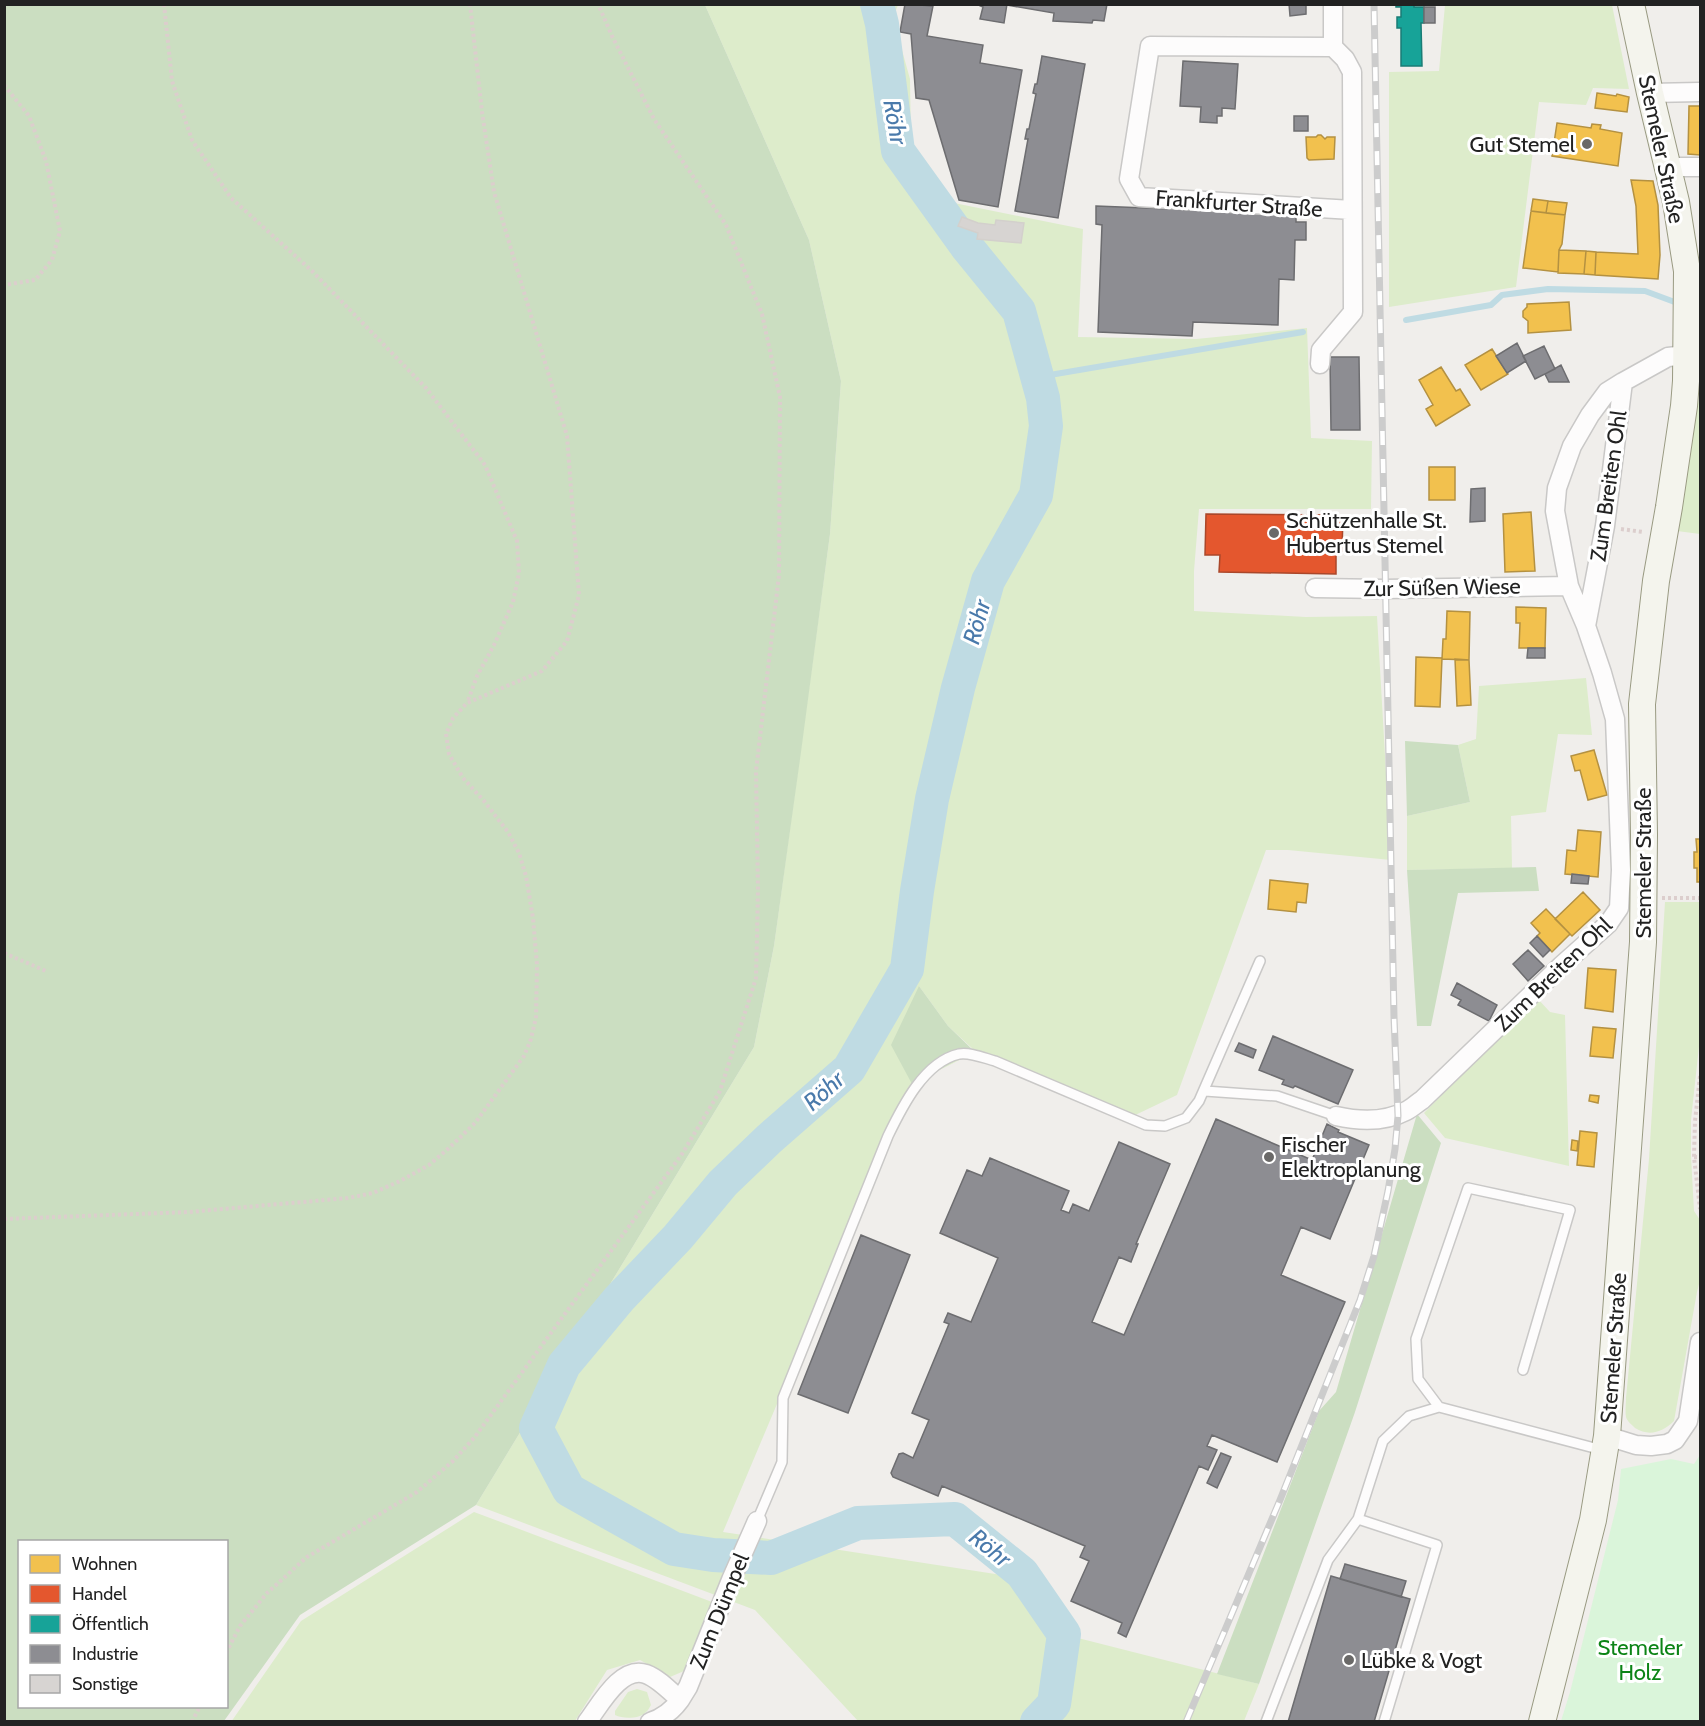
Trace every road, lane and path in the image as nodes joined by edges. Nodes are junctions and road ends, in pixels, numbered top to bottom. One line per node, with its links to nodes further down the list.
1 (164, 4): 22 (path)
2 (470, 4): 22 (path)
3 (598, 4): 41 (path)
4 (1333, 4): 6 (street)
5 (1631, 4): 9 (main road, Stemeler Straße)
6 (1333, 47): 12 (street, Frankfurter Straße); 12 (street, Frankfurter Straße)
7 (4, 85): 13 (path)
8 (1701, 92): 9 (street)
9 (1650, 93): 10 (main road, Stemeler Straße)
10 (1669, 167): 11 (street); 14 (main road, Stemeler Straße)
11 (1701, 167)
12 (1352, 210): 15 (street, Frankfurter Straße)
13 (4, 285)
14 (1686, 355): 16 (street, Zum Breiten Ohl); 18 (main road, Stemeler Straße)
15 (1320, 364)
16 (1623, 382): 17 (street, Zum Breiten Ohl); 19 (street, Zum Breiten Ohl)
17 (1605, 526): 18 (path); 21 (street, Zum Breiten Ohl)
18 (1663, 535): 23 (main road, Stemeler Straße)
19 (1569, 586): 20 (street, Zur Süßen Wiese); 21 (street, Zum Breiten Ohl)
20 (1315, 588)
21 (1586, 626): 30 (street, Zum Breiten Ohl)
22 (467, 703): 34 (path)
23 (1644, 898): 24 (path); 38 (main road, Stemeler Straße)
24 (1701, 898)
25 (4, 953): 27 (path)
26 (1260, 961): 29 (lane)
27 (46, 971)
28 (1701, 1076): 31 (path)
29 (1205, 1091): 30 (lane); 40 (lane)
30 (1336, 1116)
31 (1694, 1157): 32 (path); 33 (path)
32 (1701, 1157)
33 (1701, 1209)
34 (4, 1219)
35 (1701, 1342): 38 (street)
36 (1523, 1370): 37 (lane)
37 (1439, 1407): 38 (lane); 39 (lane)
38 (1605, 1443): 49 (main road, Stemeler Straße)
39 (1358, 1520): 47 (lane); 48 (lane)
40 (757, 1521): 42 (street, Zum Dümpel)
41 (228, 1649)
42 (680, 1700): 45 (street, Zum Dümpel); 46 (street, Zum Dümpel)
43 (199, 1708): 44 (path)
44 (192, 1722)
45 (587, 1722)
46 (650, 1722)
47 (1266, 1722)
48 (1384, 1722)
49 (1542, 1722)

